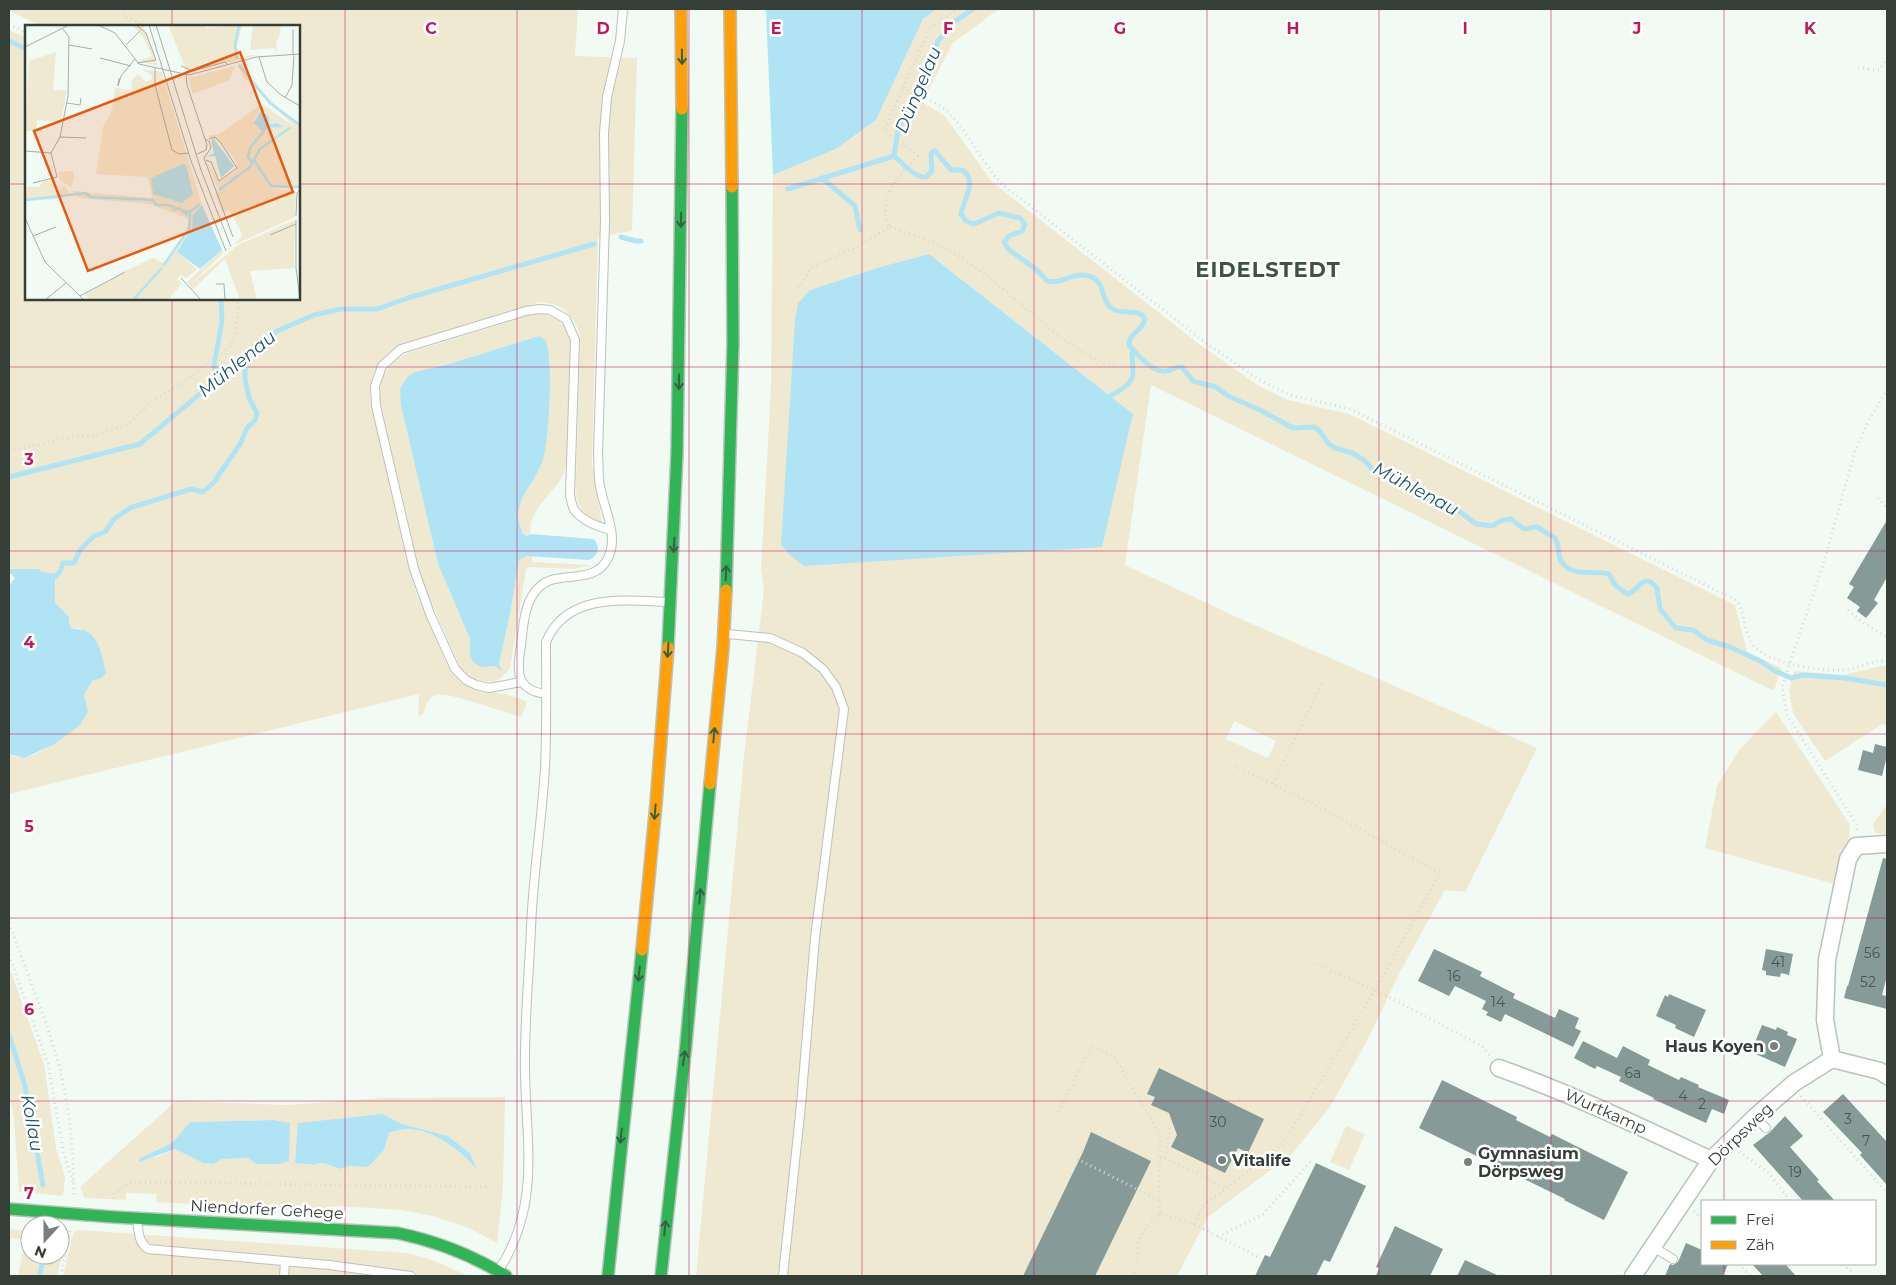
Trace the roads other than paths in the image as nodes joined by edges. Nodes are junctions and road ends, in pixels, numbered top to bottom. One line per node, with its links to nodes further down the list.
1 (623, 9): 4 (lane)
2 (681, 9): 5 (main road, one-way to 5)
3 (730, 9): 6 (main road, one-way to 3)
4 (611, 530): 7 (lane); 7 (lane)
5 (671, 602): 8 (lane); 23 (main road, one-way to 23)
6 (723, 633): 24 (main road, one-way to 6); 25 (lane)
7 (521, 682): 8 (lane)
8 (546, 694): 20 (lane)
9 (1887, 844): 10 (street)
10 (1832, 1059): 12 (street); 13 (street, Dörpsweg)
11 (1499, 1068): 13 (street, Wurtkamp)
12 (1887, 1076)
13 (1711, 1160): 16 (street, Dörpsweg)
14 (12, 1208): 15 (main road, Niendorfer Gehege)
15 (137, 1218): 18 (lane); 20 (main road, Niendorfer Gehege)
16 (1653, 1247): 17 (lane); 26 (street, Dörpsweg)
17 (1673, 1260)
18 (285, 1262): 19 (lane); 21 (lane)
19 (380, 1274): 22 (lane)
20 (502, 1274)
21 (284, 1276)
22 (411, 1276)
23 (608, 1276)
24 (660, 1276)
25 (783, 1276)
26 (1633, 1276)

